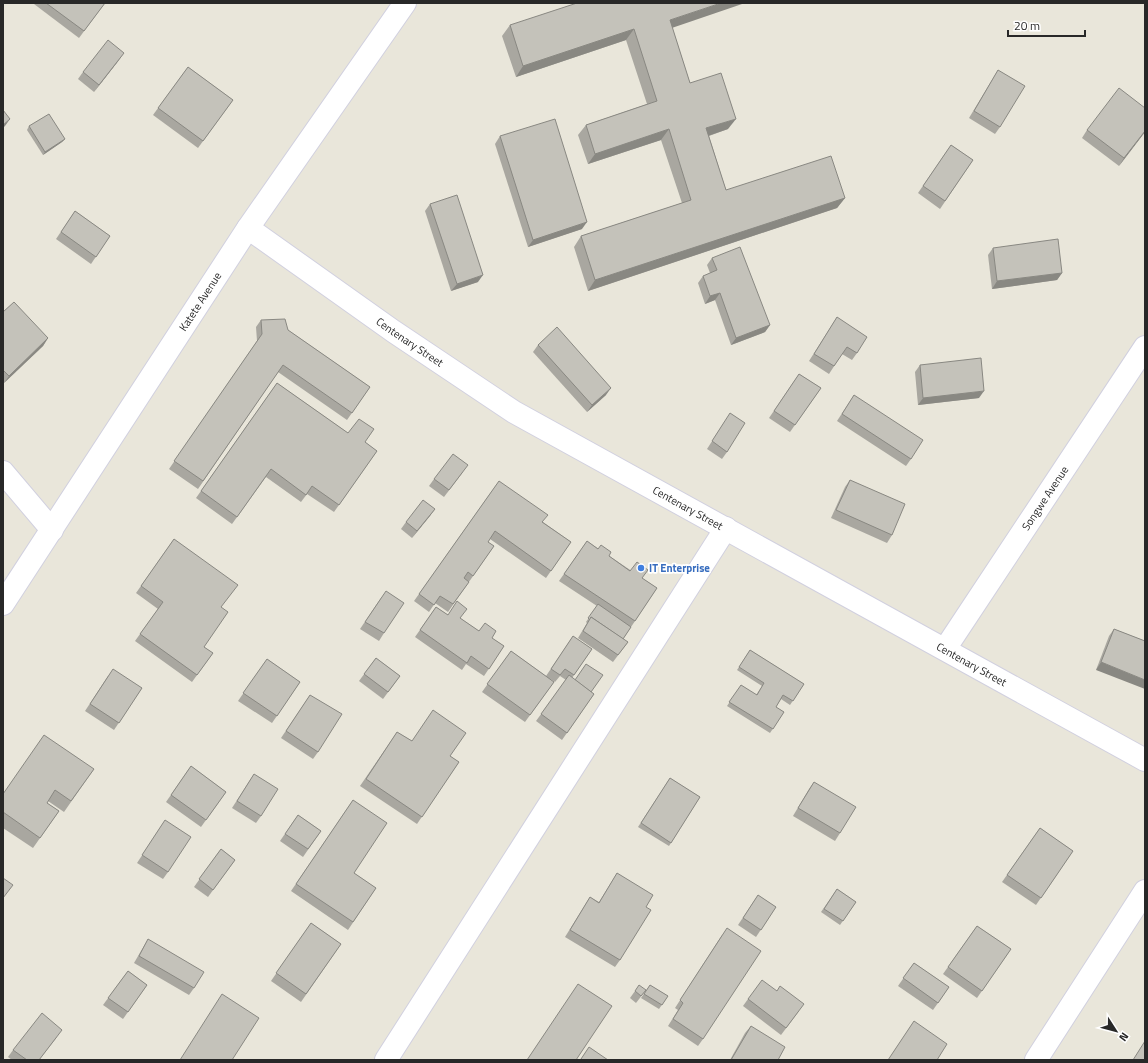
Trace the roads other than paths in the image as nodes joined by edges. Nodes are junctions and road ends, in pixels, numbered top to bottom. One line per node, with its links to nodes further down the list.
1 (405, 3): 2 (street, Katete Avenue)
2 (248, 228): 5 (street, Centenary Street); 6 (street, Katete Avenue)
3 (1145, 347): 8 (street, Songwe Avenue)
4 (3, 472): 6 (street)
5 (726, 528): 8 (street, Centenary Street); 11 (street)
6 (52, 530): 7 (street, Katete Avenue)
7 (3, 604)
8 (945, 649): 9 (street, Centenary Street)
9 (1145, 760)
10 (1145, 891): 12 (street)
11 (386, 1060)
12 (1036, 1060)

